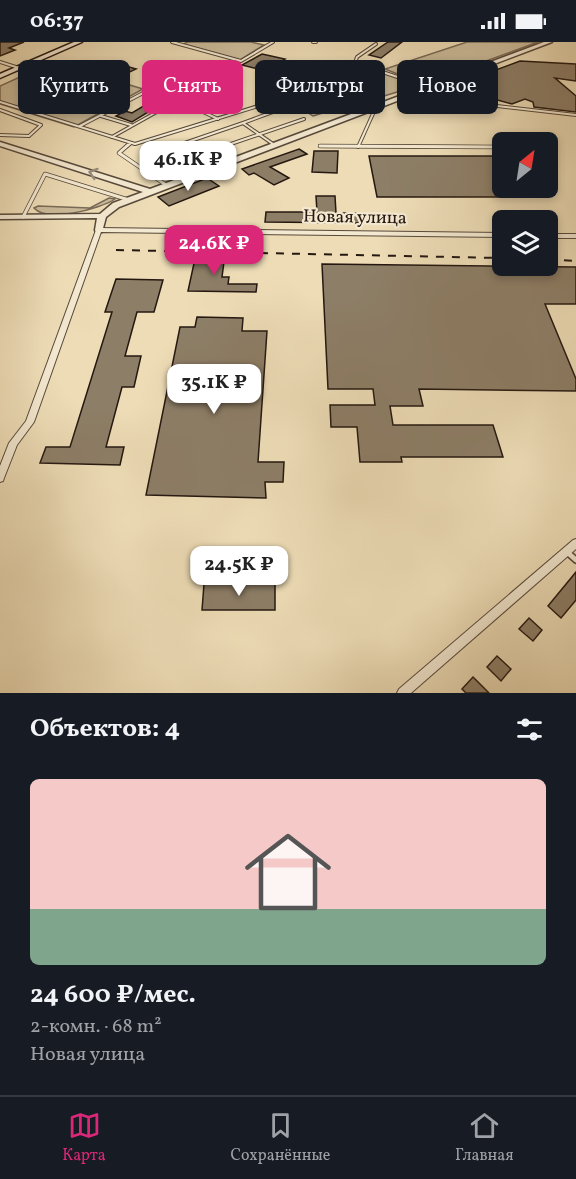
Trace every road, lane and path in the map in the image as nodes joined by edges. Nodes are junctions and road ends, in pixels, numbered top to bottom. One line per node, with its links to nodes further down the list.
1 (79, 42): 6 (street)
2 (172, 42): 3 (lane)
3 (273, 42)
4 (549, 42): 7 (street)
5 (376, 44): 12 (lane)
6 (37, 60)
7 (498, 61)
8 (0, 62): 9 (lane)
9 (18, 68)
10 (18, 68): 11 (street)
11 (0, 76)
12 (397, 78)
13 (142, 94): 24 (lane)
14 (0, 102): 29 (lane)
15 (498, 106): 23 (lane)
16 (255, 107): 26 (lane)
17 (0, 110): 32 (lane)
18 (152, 114): 28 (lane)
19 (208, 114): 26 (lane)
20 (267, 114): 27 (lane)
21 (357, 114): 37 (street)
22 (373, 114): 39 (lane)
23 (576, 115)
24 (100, 116): 28 (lane); 29 (lane)
25 (304, 118): 31 (lane)
26 (218, 119): 30 (lane)
27 (243, 123): 31 (lane); 34 (lane)
28 (132, 125): 33 (lane)
29 (79, 126): 33 (lane)
30 (176, 133): 34 (lane); 36 (lane)
31 (258, 134): 34 (lane); 37 (lane)
32 (0, 135)
33 (111, 137): 36 (lane)
34 (187, 142)
35 (0, 144): 42 (street, one-way to 35)
36 (130, 144): 41 (lane)
37 (273, 144): 41 (street)
38 (320, 146): 39 (lane)
39 (358, 147): 40 (lane)
40 (492, 147)
41 (166, 184): 42 (street)
42 (149, 191): 43 (street)
43 (129, 200): 44 (street); 46 (lane)
44 (102, 216): 46 (street); 47 (street)
45 (0, 217): 46 (street)
46 (23, 217)
47 (99, 230): 48 (street, Новая улица); 51 (street)
48 (492, 235)
49 (558, 236): 50 (street)
50 (576, 236)
51 (0, 478)
52 (576, 543): 53 (street)
53 (566, 552): 54 (lane); 55 (street)
54 (576, 560)
55 (403, 693)

